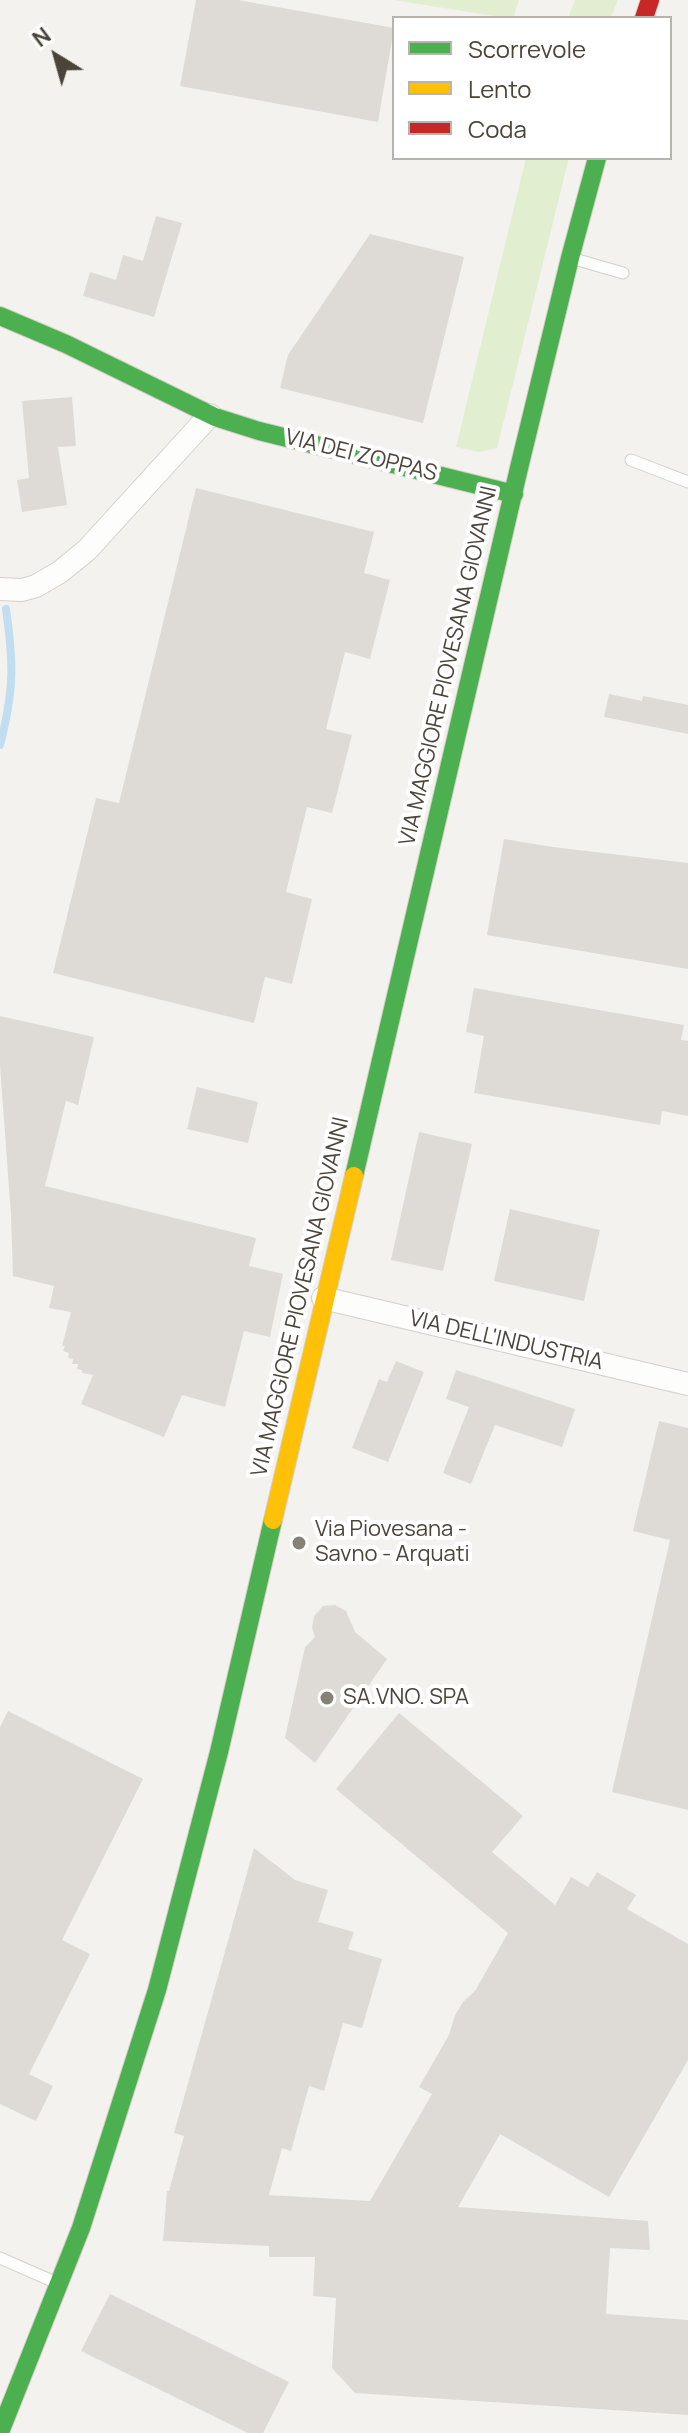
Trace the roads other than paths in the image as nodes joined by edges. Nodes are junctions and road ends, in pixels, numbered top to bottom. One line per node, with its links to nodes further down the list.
1 (596, 160): 2 (street, VIA MAGGIORE PIOVESANA GIOVANNI)
2 (570, 258): 3 (lane); 8 (street, VIA MAGGIORE PIOVESANA GIOVANNI)
3 (623, 273)
4 (0, 316): 5 (street, VIA DEI ZOPPAS)
5 (210, 415): 8 (street, VIA DEI ZOPPAS); 9 (street)
6 (631, 460): 7 (lane)
7 (688, 482)
8 (514, 494): 10 (street, VIA MAGGIORE PIOVESANA GIOVANNI)
9 (0, 589)
10 (323, 1298): 11 (street, VIA DELL'INDUSTRIA); 13 (street, VIA MAGGIORE PIOVESANA GIOVANNI)
11 (688, 1384)
12 (0, 2258): 13 (lane)
13 (58, 2283): 14 (street, VIA MAGGIORE PIOVESANA GIOVANNI)
14 (0, 2432)

